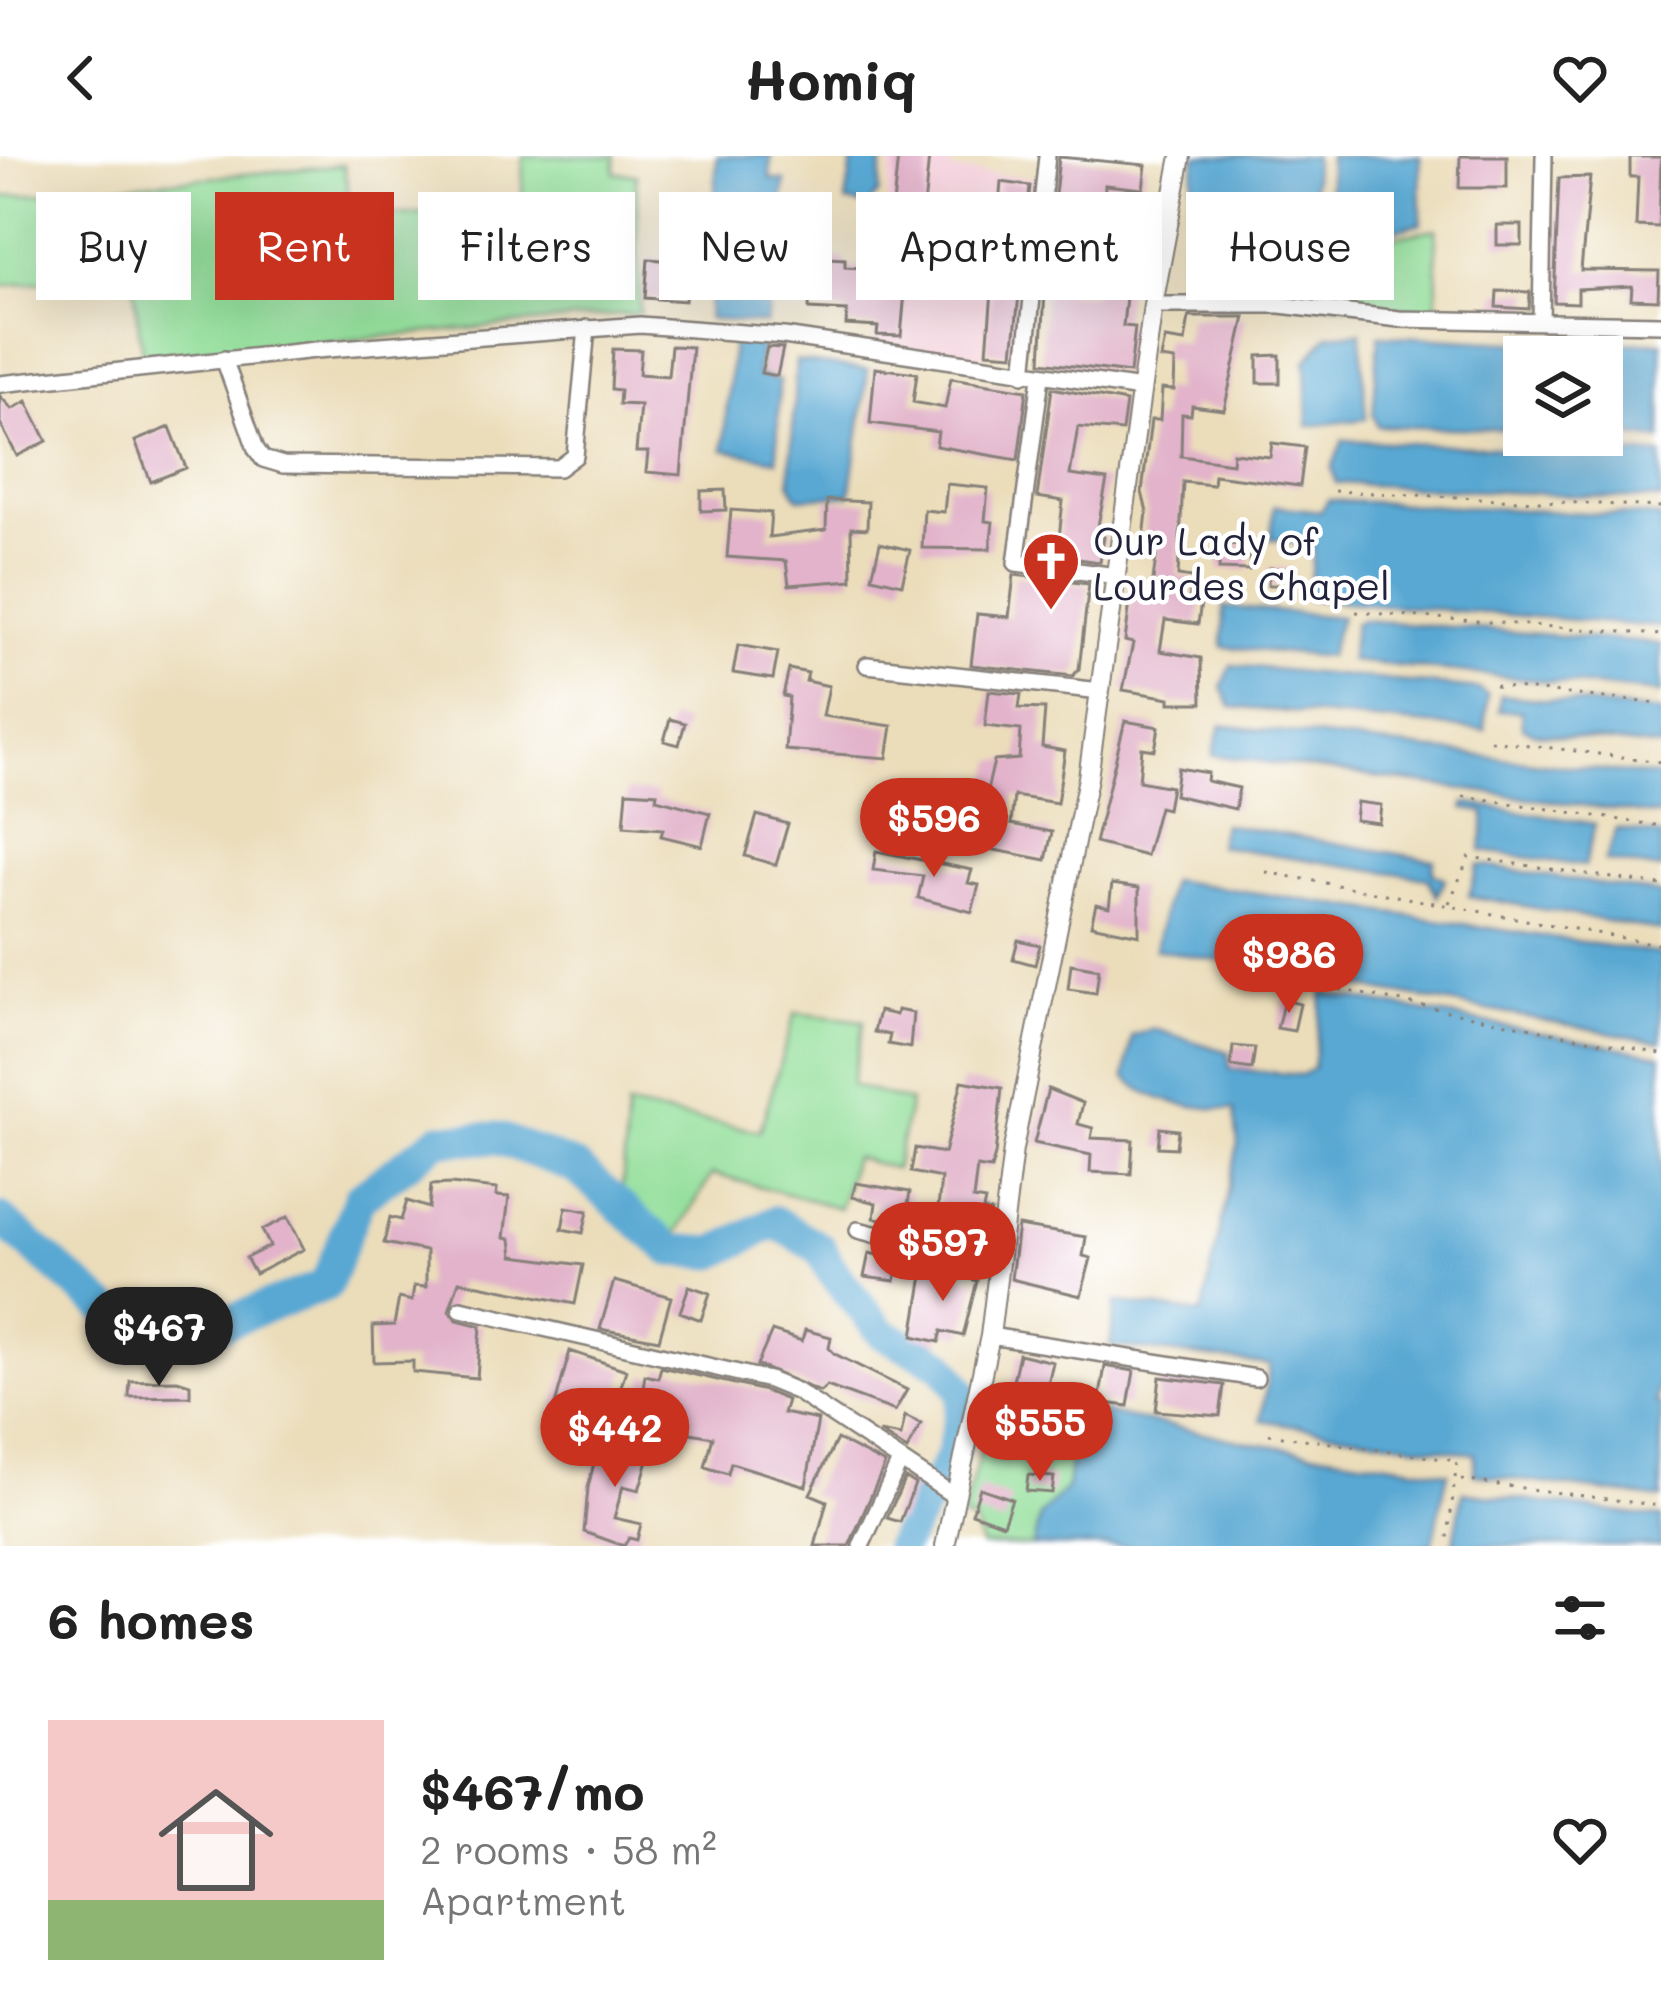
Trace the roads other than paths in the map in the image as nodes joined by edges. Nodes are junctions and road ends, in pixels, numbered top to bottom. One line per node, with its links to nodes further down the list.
1 (1047, 156): 9 (street)
2 (1180, 156): 4 (street)
3 (1544, 156): 5 (street)
4 (1153, 305): 5 (street); 11 (street)
5 (1541, 322): 6 (street)
6 (1661, 324)
7 (587, 328): 8 (street); 8 (street); 9 (street)
8 (224, 359): 10 (street)
9 (1033, 376): 11 (street); 12 (street)
10 (0, 384)
11 (1141, 389): 12 (street)
12 (1117, 576): 14 (street)
13 (867, 664): 14 (street)
14 (1101, 691): 16 (street)
15 (858, 1231): 16 (street)
16 (997, 1265): 18 (street)
17 (460, 1310): 20 (street)
18 (990, 1336): 19 (street); 21 (street)
19 (1256, 1378)
20 (900, 1461): 21 (street); 22 (street)
21 (951, 1493): 23 (street)
22 (861, 1546)
23 (945, 1546)

